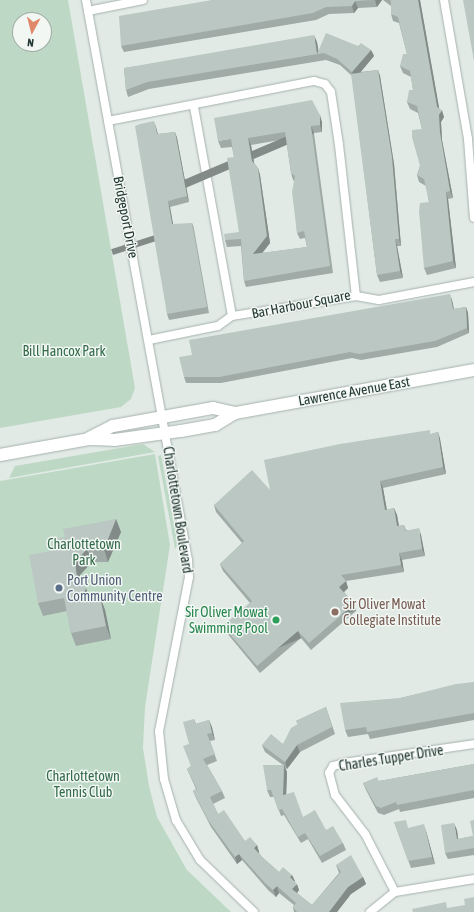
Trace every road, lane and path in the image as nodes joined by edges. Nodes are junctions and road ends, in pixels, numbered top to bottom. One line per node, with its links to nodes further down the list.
1 (86, 0): 4 (street, Bridgeport Drive)
2 (143, 0): 4 (street)
3 (444, 0): 7 (street)
4 (88, 11): 6 (street, Bridgeport Drive)
5 (194, 106): 6 (street, Bar Harbour Square); 9 (street, Bar Harbour Square); 10 (street, Bar Harbour Square)
6 (108, 121): 11 (street, Bridgeport Drive)
7 (474, 218)
8 (474, 282): 9 (street)
9 (356, 296): 10 (street, Bar Harbour Square)
10 (232, 316): 11 (street)
11 (149, 340): 14 (street, Bridgeport Drive)
12 (474, 370): 13 (main road, Lawrence Avenue East)
13 (235, 413): 14 (main road, Lawrence Avenue East); 15 (main road, Lawrence Avenue East)
14 (162, 418): 15 (street, Bridgeport Drive); 16 (main road, Lawrence Avenue East)
15 (166, 433): 16 (main road, Lawrence Avenue East); 21 (street, Charlottetown Boulevard)
16 (89, 439): 17 (main road, Lawrence Avenue East)
17 (0, 455)
18 (474, 744): 20 (street, Charles Tupper Drive)
19 (474, 878): 20 (street)
20 (395, 892): 22 (street)
21 (254, 912)
22 (370, 912)

